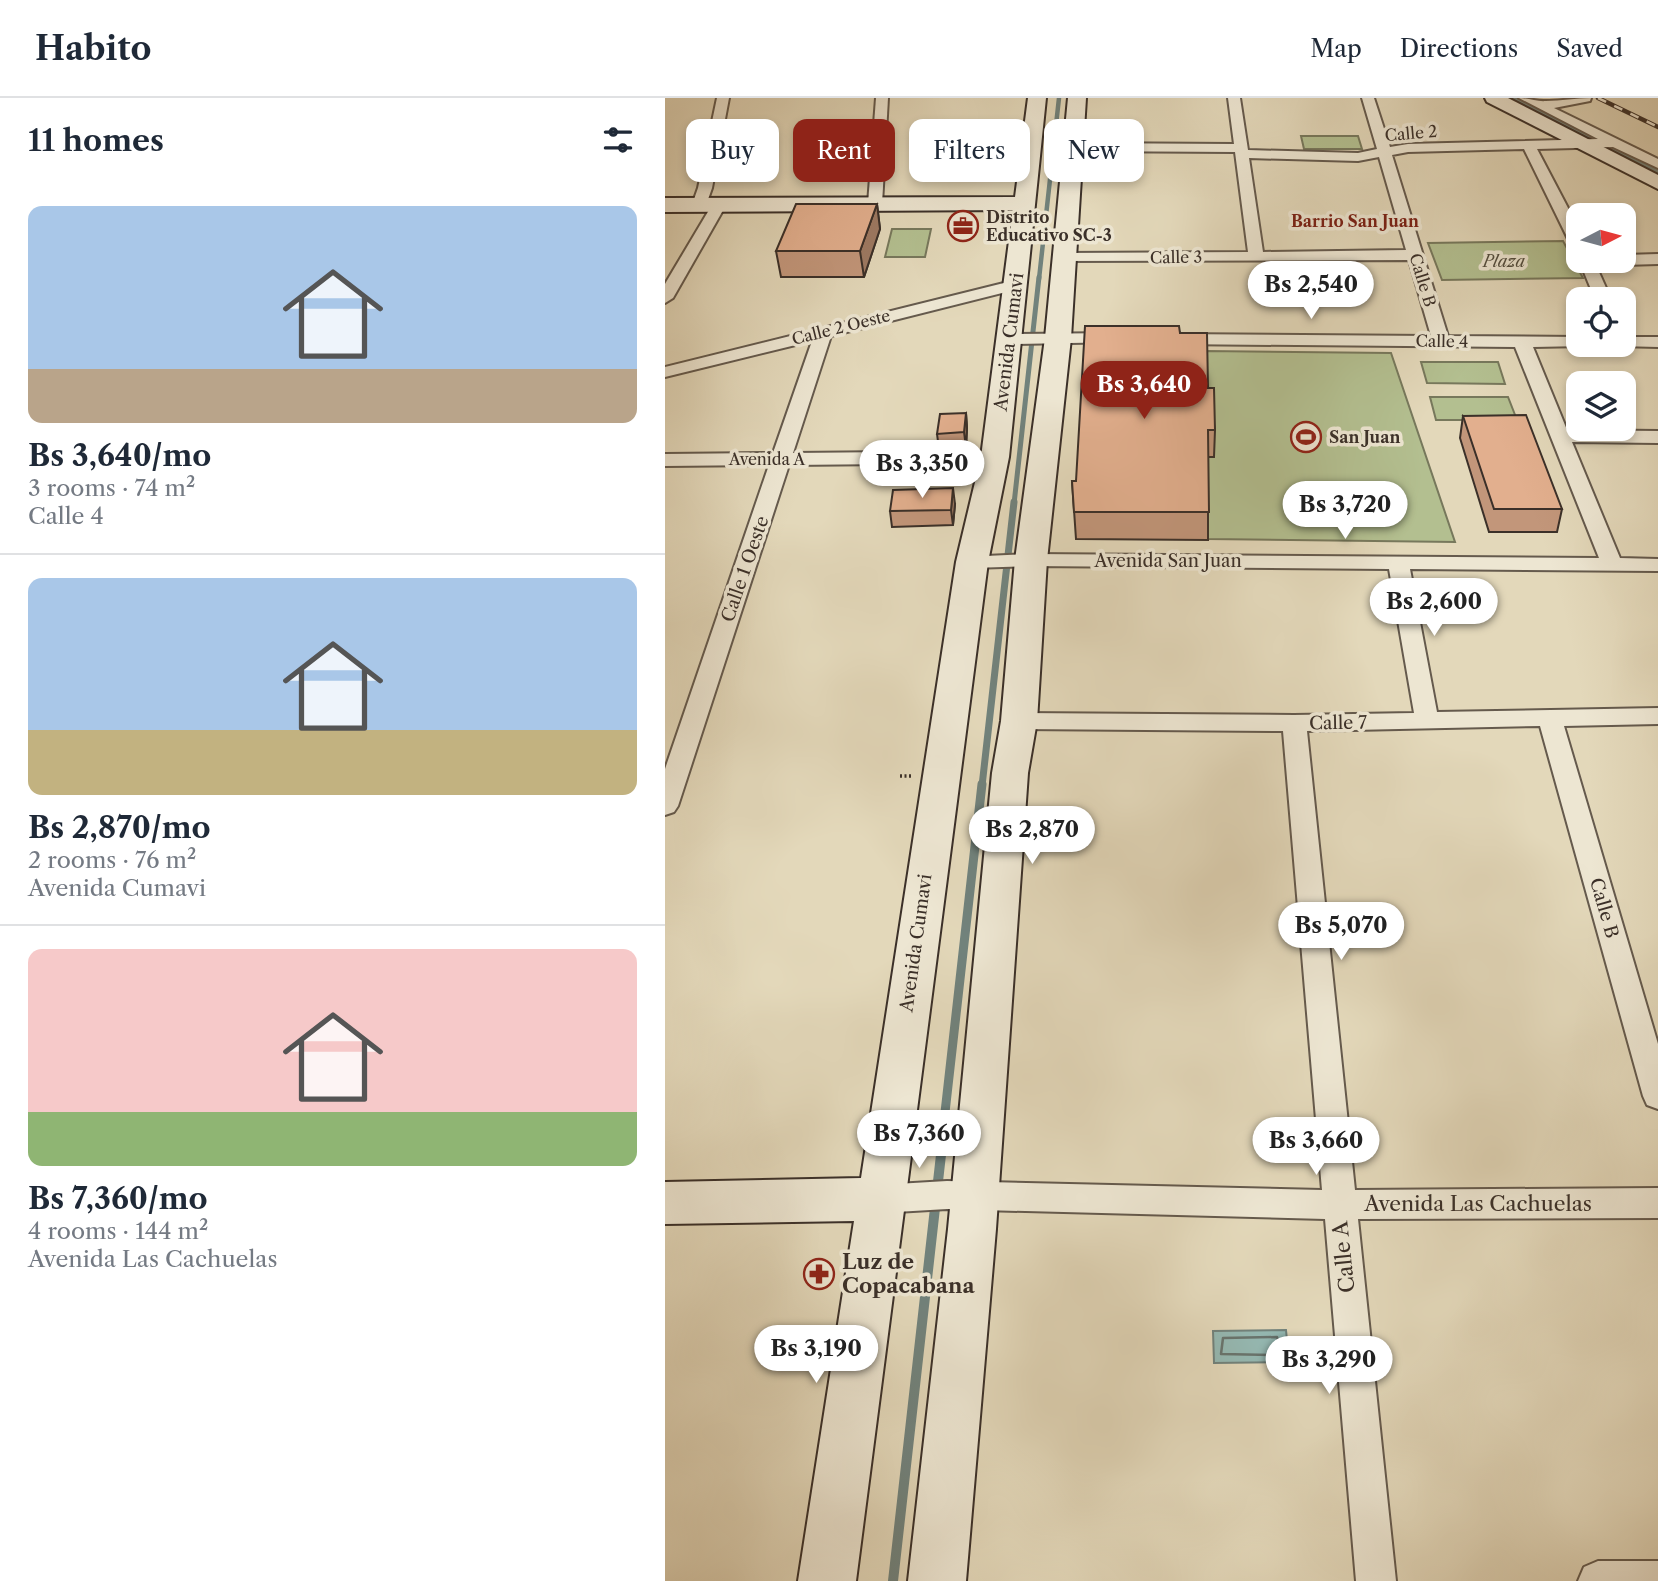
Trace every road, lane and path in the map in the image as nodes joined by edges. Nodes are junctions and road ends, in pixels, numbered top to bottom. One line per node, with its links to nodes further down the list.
1 (723, 98): 26 (street)
2 (882, 98): 24 (street)
3 (1037, 98): 11 (main road, Avenida Cumavi)
4 (1077, 98): 12 (main road, Avenida Cumavi)
5 (1234, 98): 17 (street)
6 (1369, 98): 18 (street, Calle B)
7 (1494, 98): 15 (main road)
8 (1525, 98): 10 (street)
9 (1585, 98): 10 (street)
10 (1542, 106): 14 (street)
11 (1054, 119)
12 (1064, 119)
13 (1144, 138): 17 (street, Calle 2)
14 (1613, 143): 15 (street, Calle 2); 20 (street)
15 (1587, 145): 16 (street, Calle 2); 22 (main road)
16 (1529, 146): 18 (street, Calle 2); 27 (street)
17 (1240, 151): 18 (street, Calle 2); 29 (street)
18 (1384, 153): 28 (street, Calle B)
19 (1044, 159): 23 (main road, Avenida Cumavi)
20 (1658, 164)
21 (1061, 182): 30 (main road, Avenida Cumavi)
22 (1658, 183)
23 (1024, 203): 24 (main road); 33 (main road, Avenida Cumavi)
24 (875, 204): 26 (main road)
25 (665, 205): 26 (main road)
26 (709, 205): 34 (street)
27 (1566, 219)
28 (1416, 255): 29 (street, Calle 3); 37 (street, Calle B)
29 (1256, 256): 30 (street, Calle 3)
30 (1063, 258): 36 (main road, Avenida Cumavi)
31 (1658, 259): 32 (street)
32 (1636, 260)
33 (1016, 285): 35 (street, Calle 2 Oeste); 36 (main road, Avenida Cumavi)
34 (665, 298)
35 (824, 331): 42 (street, Calle 2 Oeste); 46 (street, Calle 1 Oeste)
36 (1034, 338): 37 (street, Calle 4); 45 (main road, Avenida Cumavi); 48 (main road, Avenida Cumavi)
37 (1441, 340): 38 (street, Calle 4)
38 (1522, 342): 39 (street, Calle 4); 43 (street)
39 (1566, 342)
40 (1636, 342): 41 (street)
41 (1658, 342)
42 (665, 372)
43 (1559, 436): 44 (street); 51 (street)
44 (1658, 437)
45 (995, 457): 46 (street, Avenida A); 49 (main road, Avenida Cumavi)
46 (781, 459): 47 (street, Avenida A); 58 (street, Calle 1 Oeste)
47 (665, 460)
48 (1024, 560): 49 (street, Avenida San Juan); 50 (street, Avenida San Juan); 55 (main road, Avenida Cumavi)
49 (978, 561): 61 (main road, Avenida Cumavi)
50 (1398, 562): 51 (street, Avenida San Juan); 56 (street)
51 (1612, 565): 52 (street, Avenida San Juan)
52 (1658, 565)
53 (1658, 716): 54 (street, Calle 7)
54 (1550, 719): 56 (street, Calle 7); 59 (street, Calle B)
55 (1019, 721): 57 (street, Calle 7); 60 (main road, Avenida Cumavi)
56 (1427, 721): 57 (street, Calle 7)
57 (1294, 723): 64 (street, Calle A)
58 (665, 806)
59 (1658, 1096)
60 (960, 1195): 61 (street, Avenida Las Cachuelas); 64 (street, Avenida Las Cachuelas); 66 (main road, Avenida Cumavi)
61 (886, 1198): 62 (main road); 65 (main road, Avenida Cumavi)
62 (665, 1203)
63 (1658, 1203): 64 (street, Avenida Las Cachuelas)
64 (1339, 1205): 67 (street, Calle A)
65 (827, 1581)
66 (937, 1581)
67 (1376, 1581)
68 (1598, 1581): 69 (street)
69 (1658, 1581)

